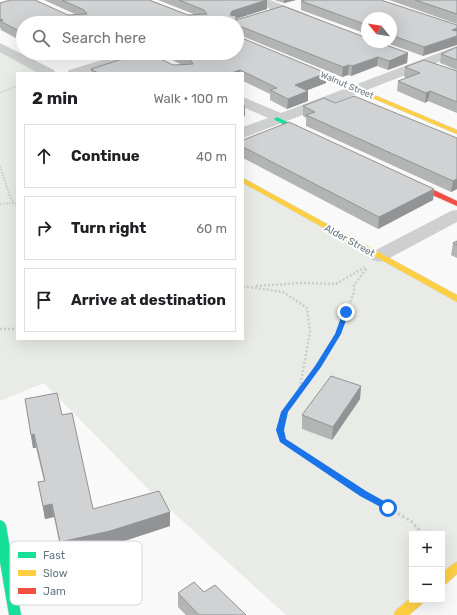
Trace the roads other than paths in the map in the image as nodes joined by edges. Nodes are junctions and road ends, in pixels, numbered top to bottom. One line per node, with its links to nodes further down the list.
1 (259, 0): 3 (street)
2 (299, 5): 3 (street)
3 (284, 9): 4 (street); 5 (street)
4 (264, 15)
5 (318, 23)
6 (0, 46): 8 (street)
7 (457, 50): 13 (street)
8 (16, 55)
9 (403, 55): 13 (street)
10 (25, 60): 15 (street)
11 (122, 60): 16 (street)
12 (293, 62): 17 (street, Walnut Street)
13 (424, 63): 14 (street); 17 (street)
14 (444, 71)
15 (47, 72)
16 (78, 72)
17 (356, 89): 19 (street); 20 (street, Walnut Street)
18 (244, 102): 19 (street)
19 (278, 119): 21 (street); 22 (street)
20 (457, 132)
21 (244, 133)
22 (320, 140)
23 (399, 177): 25 (street)
24 (244, 181): 27 (street, Alder Street)
25 (457, 204)
26 (457, 215): 27 (street)
27 (379, 256): 28 (street, Alder Street)
28 (457, 299)
29 (0, 525): 32 (street)
30 (457, 567): 31 (street)
31 (445, 577)
32 (10, 585)
33 (414, 603): 36 (street)
34 (13, 605): 35 (street)
35 (15, 615)
36 (400, 615)

